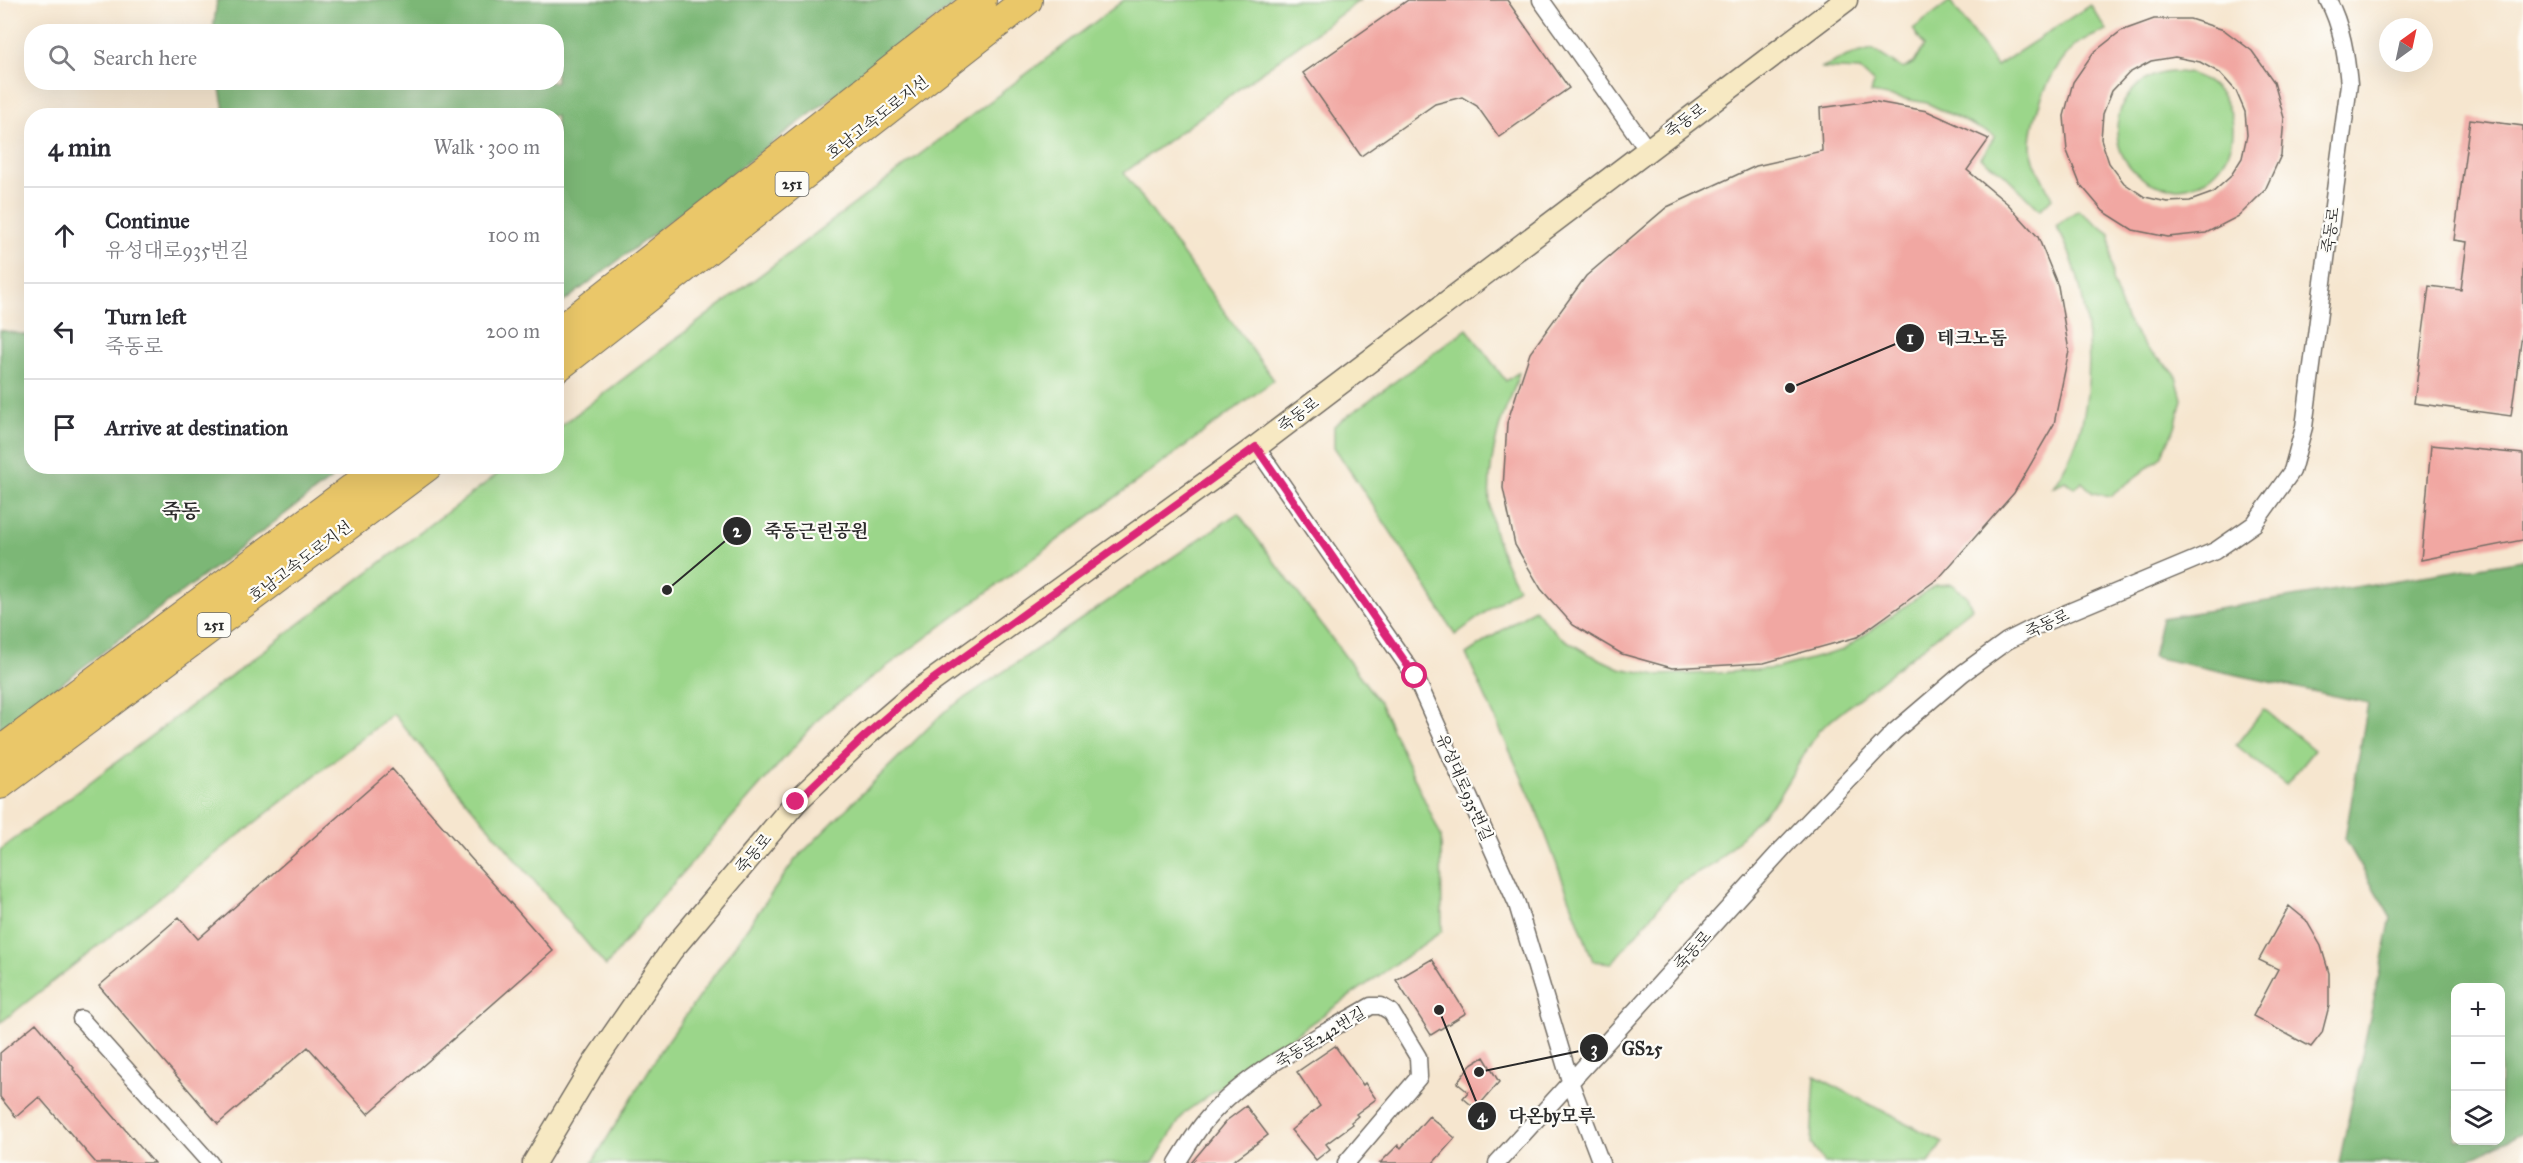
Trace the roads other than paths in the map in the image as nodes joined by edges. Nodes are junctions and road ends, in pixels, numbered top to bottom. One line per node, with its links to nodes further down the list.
1 (981, 0): 7 (highway, 호남고속도로지선 / 251)
2 (1027, 0): 8 (highway, 호남고속도로지선 / 251)
3 (1541, 0): 6 (street)
4 (1846, 0): 6 (street, 죽동로)
5 (2328, 0): 15 (street, 죽동로)
6 (1647, 149): 9 (street, 죽동로)
7 (564, 328)
8 (564, 362)
9 (1256, 447): 15 (street, 유성대로935번길); 17 (street, 죽동로)
10 (372, 474): 12 (highway, 호남고속도로지선 / 251)
11 (416, 474): 13 (highway, 호남고속도로지선 / 251)
12 (0, 752)
13 (0, 784)
14 (81, 1019): 16 (street)
15 (1571, 1084): 20 (street, 죽동로); 21 (street, 유성대로935번길)
16 (210, 1163)
17 (534, 1163)
18 (1177, 1163): 19 (street, 죽동로242번길)
19 (1346, 1163)
20 (1497, 1163)
21 (1601, 1163)

